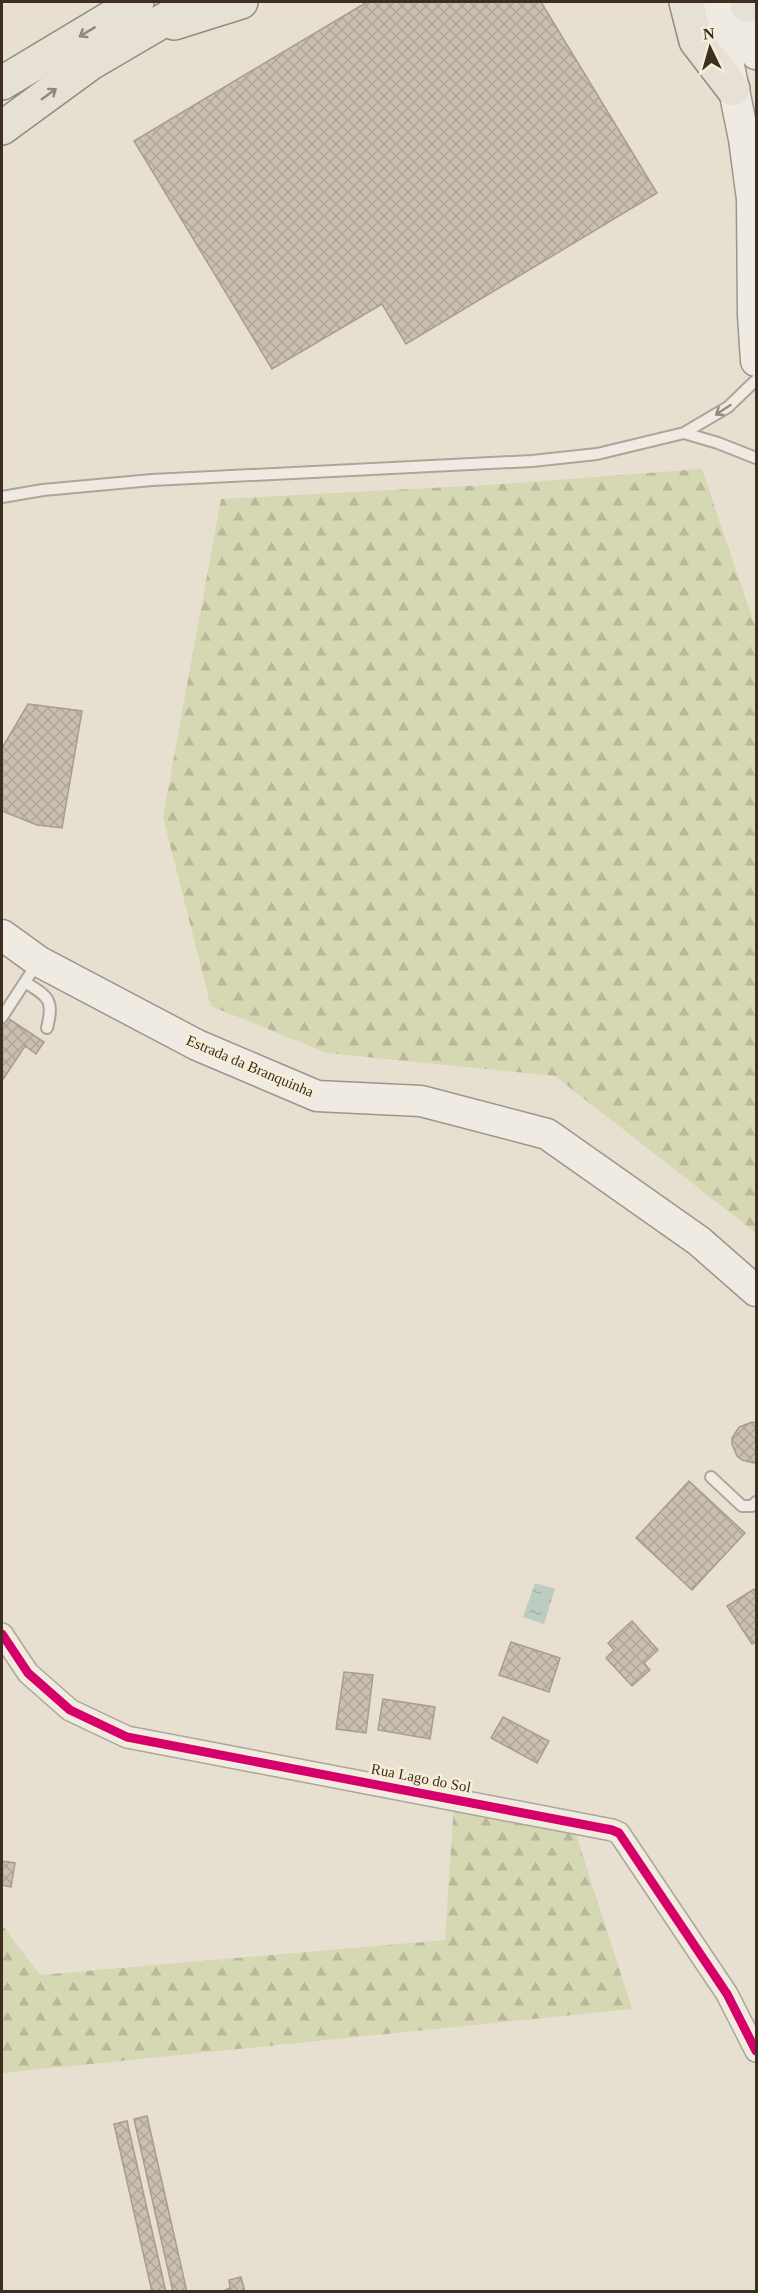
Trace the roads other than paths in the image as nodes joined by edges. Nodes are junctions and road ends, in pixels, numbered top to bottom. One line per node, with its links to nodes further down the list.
1 (195, 2): 5 (main road)
2 (241, 2): 5 (main road)
3 (686, 2): 8 (main road)
4 (739, 2): 6 (main road); 8 (main road)
5 (133, 11): 7 (main road, one-way to 7); 9 (main road, one-way to 5)
6 (756, 54)
7 (2, 83)
8 (733, 89): 10 (main road)
9 (2, 128)
10 (756, 361)
11 (756, 380): 12 (lane, one-way to 12)
12 (684, 433): 13 (lane); 14 (lane)
13 (756, 458)
14 (2, 497)
15 (2, 935): 16 (main road, Estrada da Branquinha)
16 (32, 972): 17 (lane); 18 (lane); 19 (main road, Estrada da Branquinha)
17 (2, 1017)
18 (47, 1028)
19 (756, 1291)
20 (711, 1477): 21 (lane)
21 (756, 1502)
22 (2, 1634): 23 (street, Rua Lago do Sol)
23 (756, 2051)

